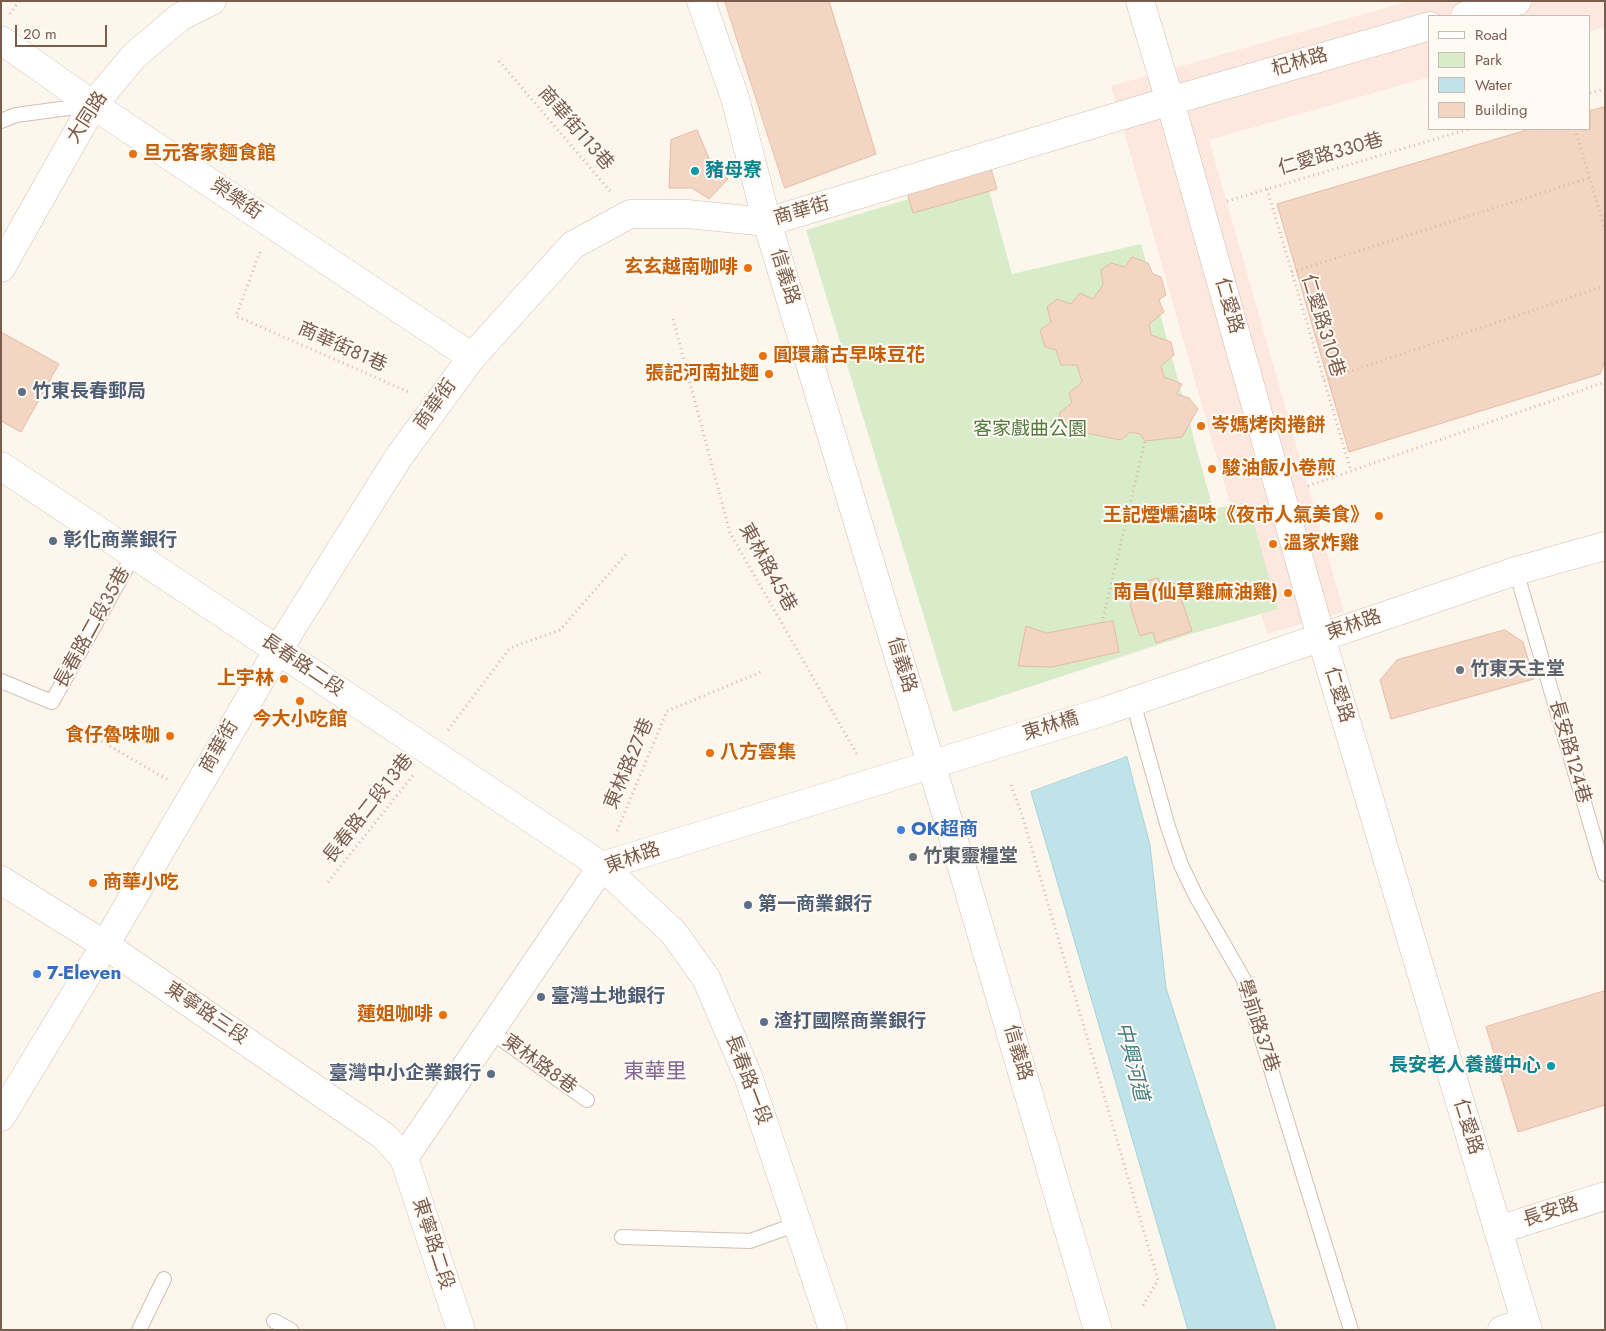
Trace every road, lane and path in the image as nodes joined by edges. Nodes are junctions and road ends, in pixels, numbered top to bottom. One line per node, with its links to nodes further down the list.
1 (212, 1): 12 (street, 大同路)
2 (701, 1): 20 (street, 信義路)
3 (1140, 1): 11 (street, 仁愛路)
4 (1517, 1): 5 (street)
5 (1468, 15)
6 (1428, 27): 11 (street, 杞林路)
7 (1, 40): 12 (street, 榮樂街)
8 (499, 61): 19 (path, 商華街113巷)
9 (1605, 89): 10 (path)
10 (1591, 93)
11 (1170, 101): 18 (street, 仁愛路); 20 (street, 商華街)
12 (93, 105): 13 (lane); 21 (street, 榮樂街); 23 (street, 大同路)
13 (1, 121)
14 (1466, 130): 17 (path, 仁愛路330巷)
15 (1575, 130): 16 (path)
16 (1590, 178): 22 (path); 24 (path)
17 (1267, 189): 18 (path, 仁愛路330巷); 24 (path, 仁愛路310巷)
18 (1201, 209): 34 (street, 仁愛路)
19 (630, 214): 20 (street, 商華街); 27 (street, 商華街)
20 (767, 222): 49 (street, 信義路)
21 (271, 224): 27 (street, 榮樂街); 30 (path, 商華街81巷)
22 (1605, 230)
23 (1, 268)
24 (1292, 272): 28 (path, 仁愛路310巷)
25 (1605, 286): 28 (path)
26 (673, 319): 50 (path, 東林路45巷)
27 (472, 357): 30 (street, 商華街)
28 (1324, 380): 33 (path, 仁愛路310巷)
29 (1605, 382): 33 (path)
30 (436, 404): 41 (street, 商華街)
31 (1145, 441): 39 (path)
32 (1, 466): 37 (street, 長春路二段)
33 (1351, 471): 34 (path)
34 (1281, 496): 40 (street, 仁愛路)
35 (1605, 546): 38 (street, 東林路)
36 (628, 552): 48 (path, 長春路二段13巷)
37 (134, 554): 41 (street, 長春路二段); 43 (lane, 長春路二段35巷)
38 (1516, 571): 40 (street, 東林路); 54 (lane, 長安路124巷)
39 (1102, 623)
40 (1321, 638): 44 (street, 東林路); 64 (street, 仁愛路)
41 (278, 650): 48 (street, 長春路二段); 52 (street, 商華街)
42 (761, 672): 53 (path, 東林路27巷)
43 (1, 681)
44 (1133, 702): 45 (street, 東林路); 75 (lane, 學前路37巷)
45 (1105, 711): 47 (street, 東林橋)
46 (84, 731): 52 (path)
47 (998, 744): 49 (street, 東林路)
48 (431, 752): 53 (street, 長春路二段); 56 (path, 長春路二段13巷)
49 (932, 765): 50 (street, 東林路); 74 (street, 信義路)
50 (874, 783): 53 (street, 東林路)
51 (1011, 785): 67 (path)
52 (192, 794): 57 (street, 商華街)
53 (602, 866): 58 (street, 東林路); 63 (street, 長春路一段)
54 (1605, 874)
55 (1, 880): 57 (street, 東寧路三段)
56 (328, 882)
57 (105, 945): 60 (street, 商華街); 61 (street, 東寧路三段)
58 (490, 1031): 59 (lane, 東林路8巷); 61 (street, 東林路)
59 (587, 1100)
60 (1, 1116)
61 (404, 1158): 72 (street, 東寧路二段)
62 (1605, 1196): 64 (street, 長安路)
63 (798, 1224): 65 (lane); 73 (street, 長春路一段)
64 (1498, 1230): 69 (street, 仁愛路)
65 (622, 1236)
66 (164, 1279): 70 (lane)
67 (1142, 1307)
68 (274, 1321): 71 (lane)
69 (1518, 1327)
70 (139, 1330)
71 (291, 1330)
72 (461, 1330)
73 (833, 1330)
74 (1098, 1330)
75 (1351, 1330)

